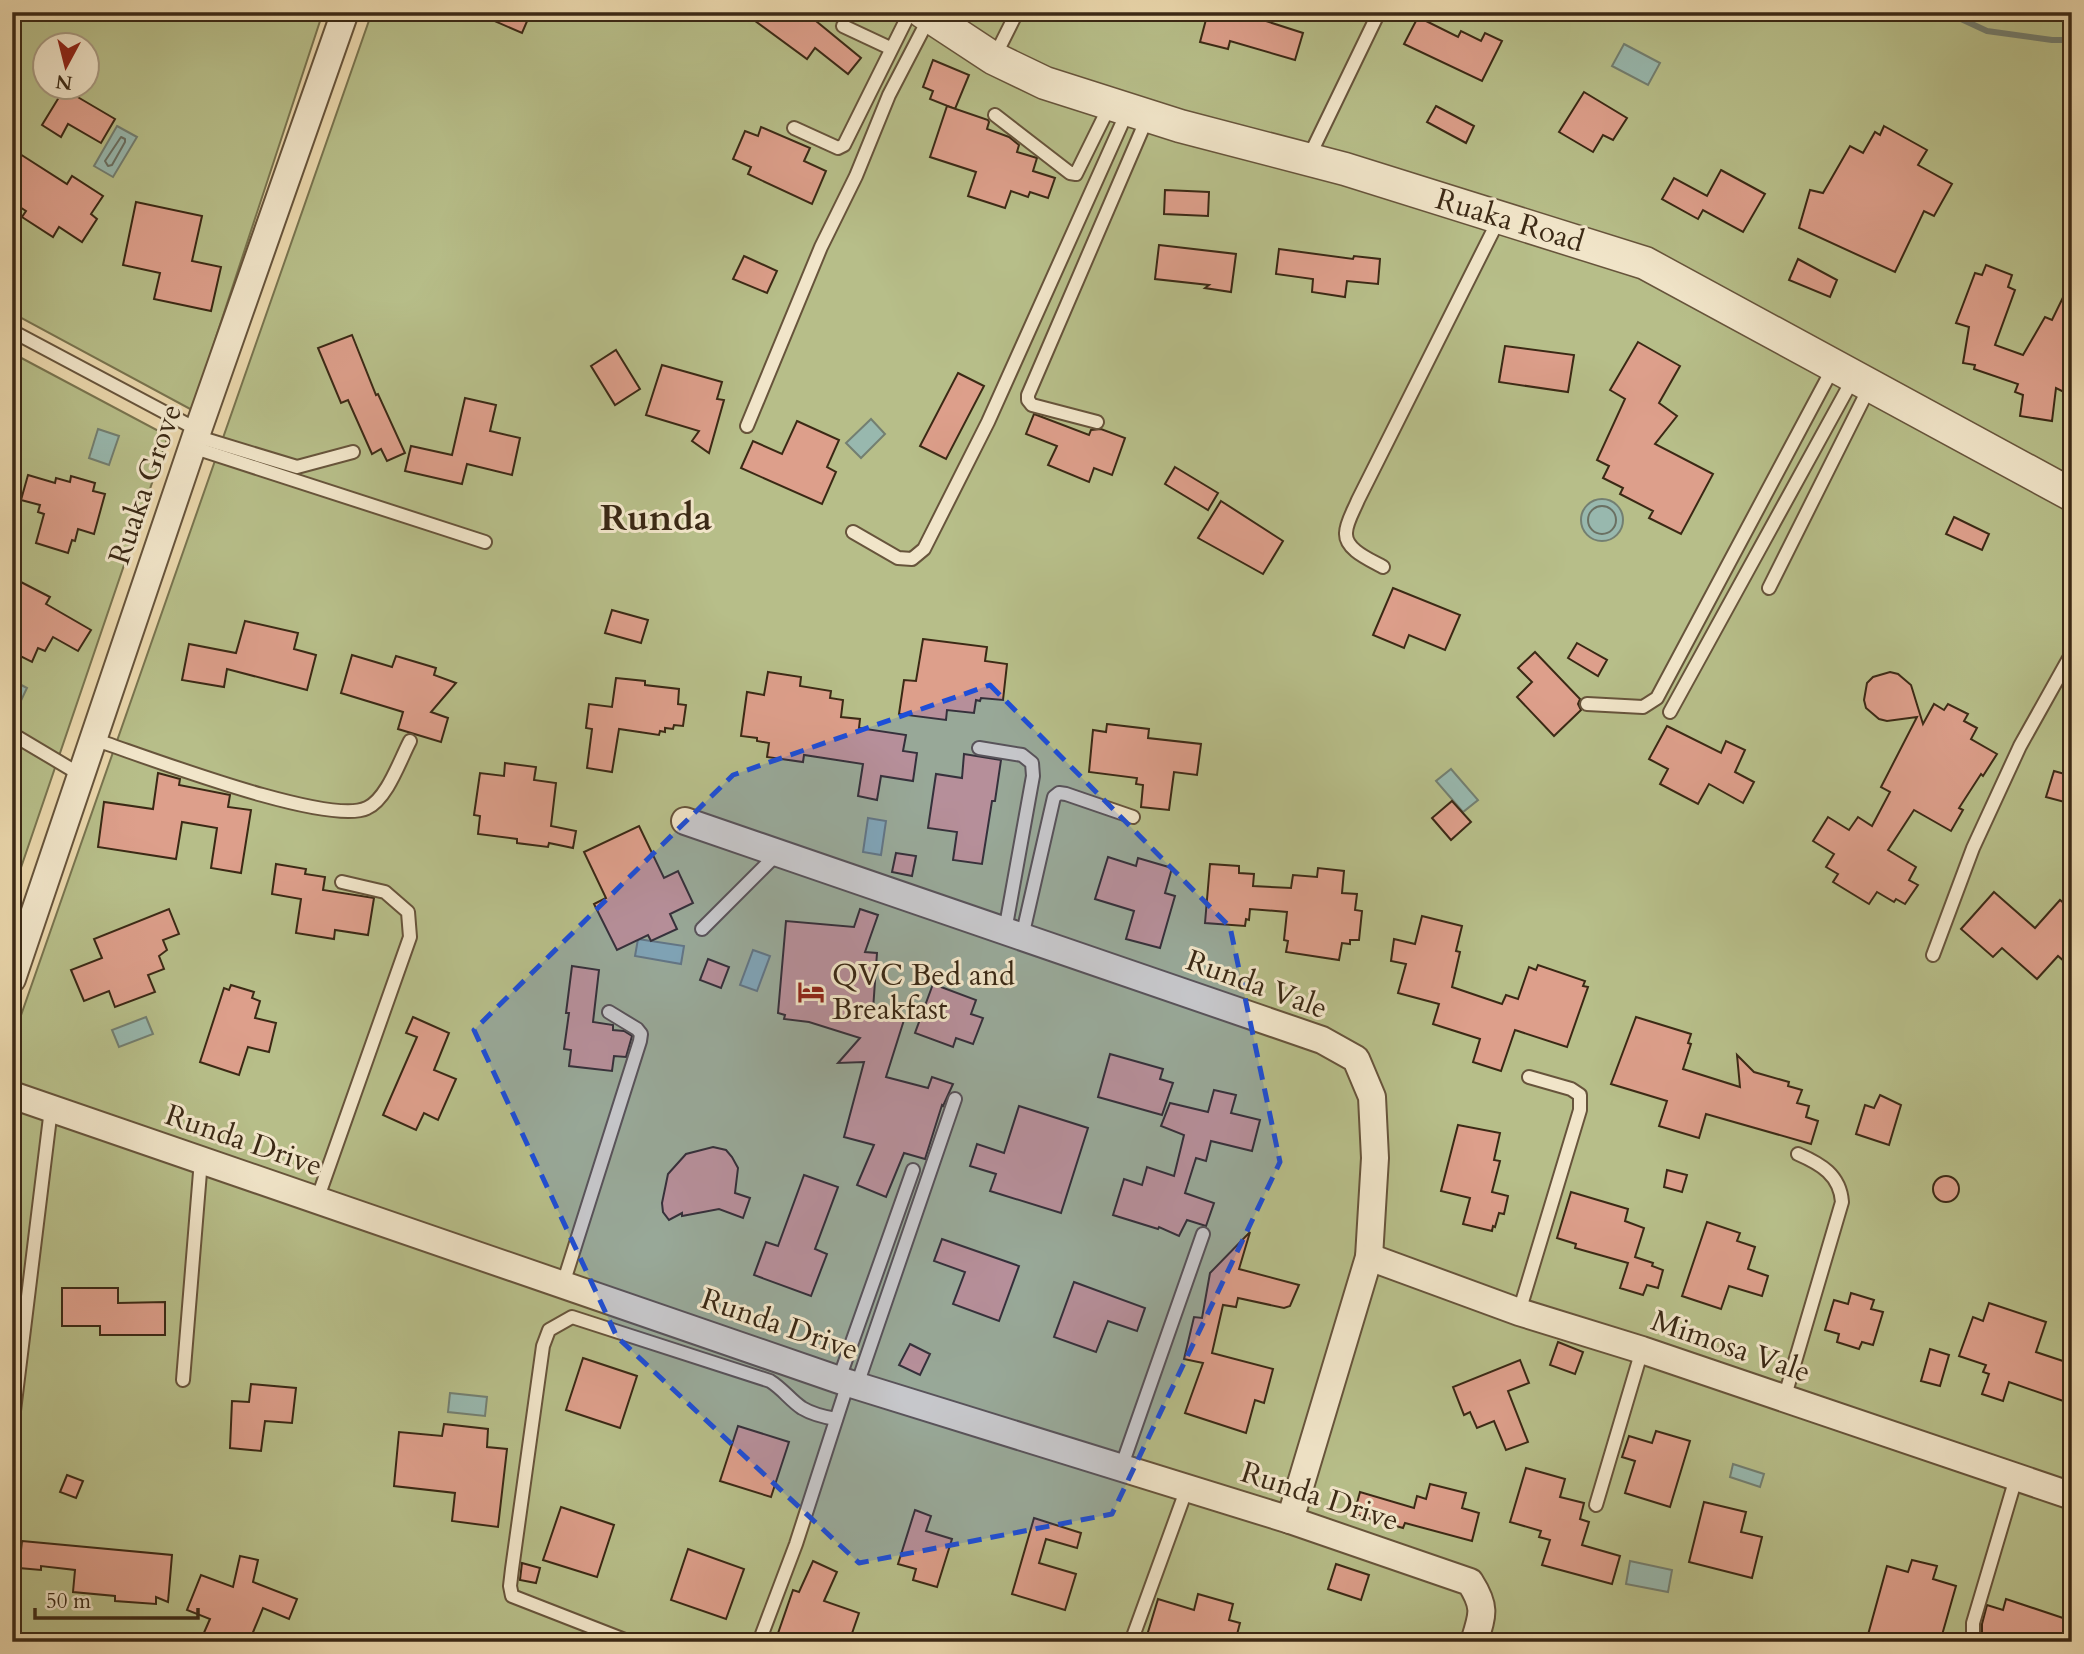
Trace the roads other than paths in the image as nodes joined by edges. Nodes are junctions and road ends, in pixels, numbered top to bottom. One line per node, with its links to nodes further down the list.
1 (345, 12): 17 (street, Ruaka Grove)
2 (1017, 12): 7 (lane)
3 (1379, 12): 11 (lane)
4 (921, 14): 6 (lane); 7 (street, Ruaka Road); 16 (lane)
5 (843, 26): 6 (lane)
6 (890, 48): 10 (lane)
7 (993, 58): 8 (street, Ruaka Road)
8 (1129, 109): 9 (lane); 11 (street, Ruaka Road); 15 (lane); 20 (lane)
9 (995, 115)
10 (794, 128)
11 (1308, 160): 12 (street, Ruaka Road)
12 (1500, 217): 14 (street, Ruaka Road); 22 (lane)
13 (12, 331): 17 (lane)
14 (1853, 376): 19 (street, Ruaka Road); 23 (lane); 25 (lane); 26 (lane)
15 (1097, 422)
16 (747, 426)
17 (195, 438): 18 (lane); 21 (lane); 28 (street, Ruaka Grove)
18 (353, 452)
19 (2072, 495)
20 (853, 532)
21 (485, 542)
22 (1383, 567)
23 (1769, 588)
24 (2072, 653): 38 (lane)
25 (1587, 704)
26 (1670, 712)
27 (12, 734): 31 (lane)
28 (93, 739): 29 (lane); 31 (street, Ruaka Grove)
29 (410, 741)
30 (979, 748): 37 (lane)
31 (81, 775): 39 (street, Ruaka Grove)
32 (1133, 817): 37 (lane)
33 (685, 821): 34 (street, Runda Vale)
34 (778, 853): 36 (lane); 37 (street, Runda Vale)
35 (342, 882): 48 (lane)
36 (702, 929)
37 (1014, 934): 50 (street, Runda Vale)
38 (1933, 955)
39 (12, 979)
40 (609, 1012): 51 (lane)
41 (1529, 1077): 52 (lane)
42 (12, 1095): 44 (street, Runda Drive)
43 (955, 1099): 55 (lane)
44 (51, 1109): 46 (street, Runda Drive); 58 (lane)
45 (1798, 1154): 56 (lane)
46 (201, 1160): 48 (street, Runda Drive); 54 (lane)
47 (913, 1170): 55 (lane)
48 (317, 1200): 51 (street, Runda Drive)
49 (1203, 1234): 59 (lane)
50 (1369, 1257): 52 (street, Mimosa Vale); 64 (street, Runda Vale)
51 (563, 1284): 55 (street, Runda Drive)
52 (1519, 1312): 53 (street, Mimosa Vale)
53 (1642, 1350): 56 (street, Mimosa Vale); 63 (lane)
54 (183, 1380)
55 (848, 1382): 57 (lane); 59 (street, Runda Drive)
56 (1783, 1399): 60 (street, Mimosa Vale)
57 (835, 1419): 65 (lane); 66 (lane)
58 (12, 1427)
59 (1121, 1468): 61 (street, Runda Drive)
60 (2016, 1479): 62 (street, Mimosa Vale); 69 (lane)
61 (1187, 1488): 64 (street, Runda Drive); 67 (lane)
62 (2072, 1496)
63 (1596, 1505)
64 (1290, 1520): 68 (street, Runda Drive)
65 (630, 1642)
66 (759, 1642)
67 (1131, 1642)
68 (1474, 1642)
69 (1973, 1642)

